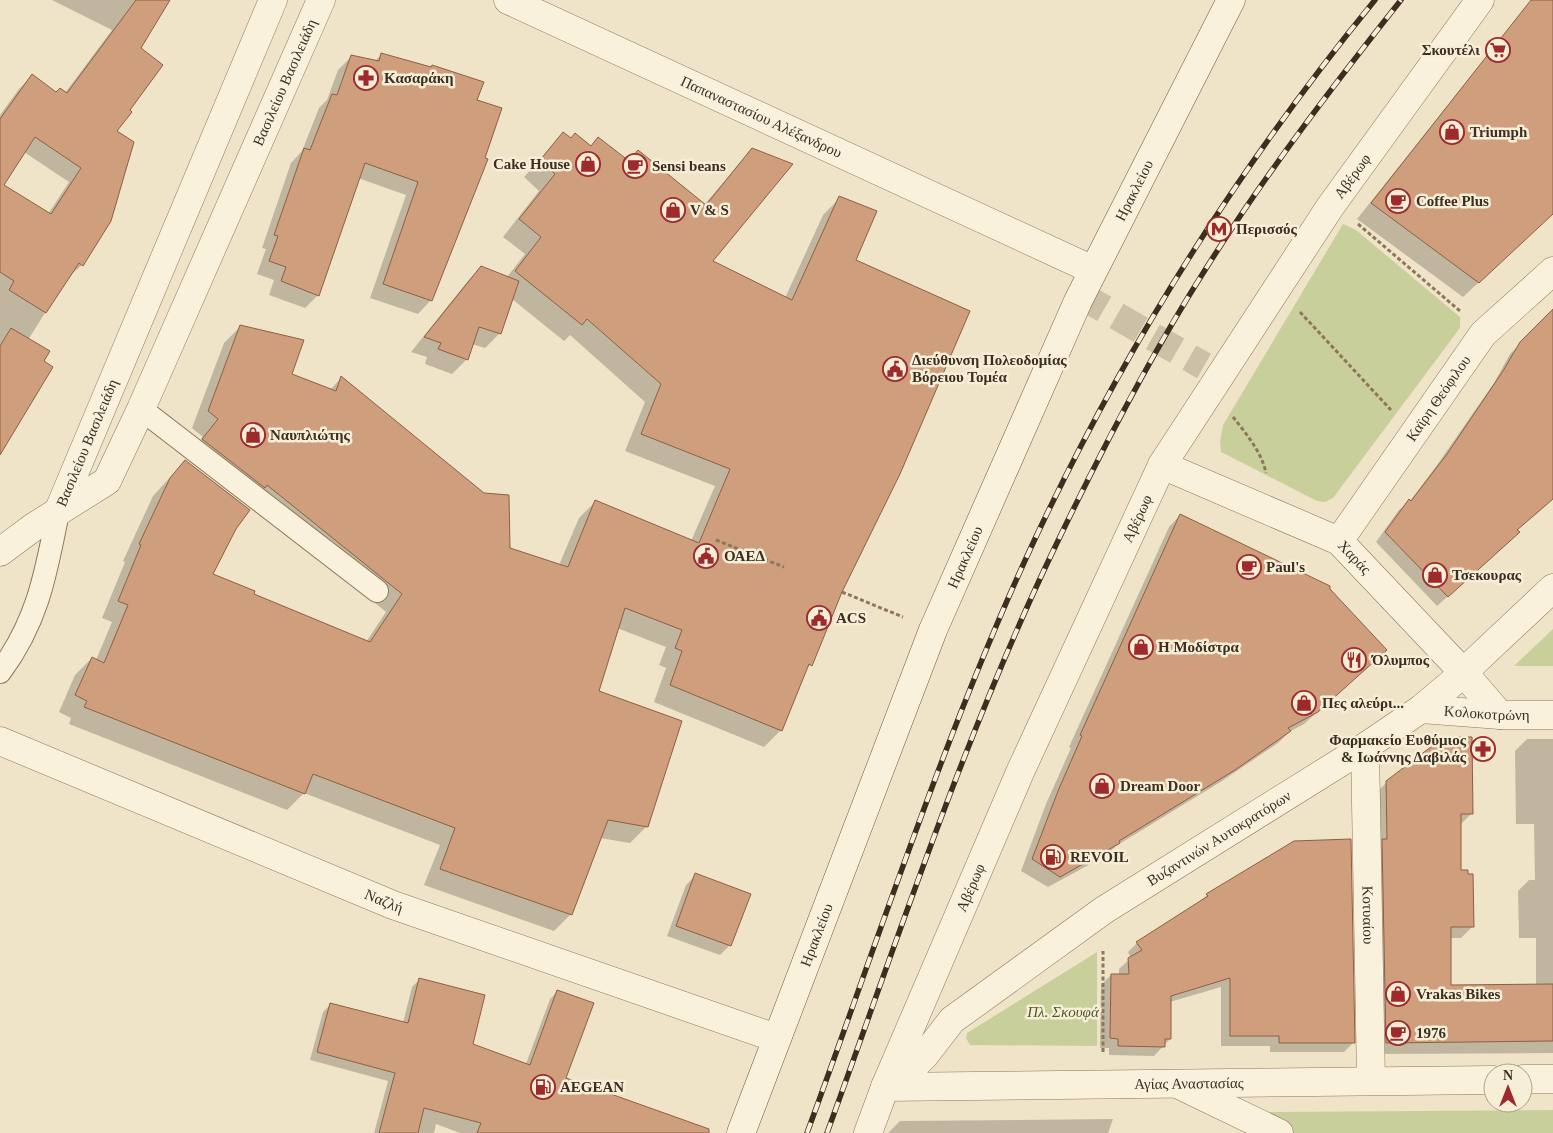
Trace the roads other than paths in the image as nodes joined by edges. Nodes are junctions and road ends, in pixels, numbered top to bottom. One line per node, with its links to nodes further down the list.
1 (273, 0): 10 (street, Βασιλείου Βασιλειάδη)
2 (321, 0): 8 (street, Βασιλείου Βασιλειάδη)
3 (508, 0): 6 (street, Παπαναστασίου Αλέξανδρου)
4 (1231, 0): 6 (street, Ηρακλείου)
5 (1480, 0): 9 (street, Αβέρωφ)
6 (1093, 270): 22 (street, Ηρακλείου)
7 (1553, 271): 11 (street, Καϊρη Θεόφιλου)
8 (141, 409): 10 (street, Βασιλείου Βασιλειάδη); 14 (lane)
9 (1162, 464): 11 (street, Χαράς); 28 (street, Αβέρωφ)
10 (58, 512): 12 (street); 15 (lane)
11 (1339, 541): 16 (street, Χαράς)
12 (0, 552)
13 (1553, 588): 16 (street, Βυζαντινών Αυτοκρατόρων)
14 (377, 591)
15 (0, 672)
16 (1463, 672): 17 (street, Βυζαντινών Αυτοκρατόρων); 18 (street, Χαράς)
17 (1421, 709): 18 (street, Κολοκοτρώνη); 21 (street, Βυζαντινών Αυτοκρατόρων)
18 (1500, 715): 19 (street, Κολοκοτρώνη)
19 (1553, 715)
20 (0, 741): 22 (street, Ναζλή)
21 (1365, 747): 26 (street, Κοτυαίου); 28 (street, Βυζαντινών Αυτοκρατόρων)
22 (776, 1038): 29 (street, Ηρακλείου)
23 (1533, 1079): 24 (street)
24 (1553, 1079)
25 (1483, 1080): 26 (street, Αγίας Αναστασίας)
26 (1371, 1081): 27 (street, Αγίας Αναστασίας)
27 (1177, 1084): 28 (street, Αγίας Αναστασίας); 31 (street)
28 (885, 1088): 30 (street)
29 (741, 1133)
30 (868, 1133)
31 (1279, 1133)

